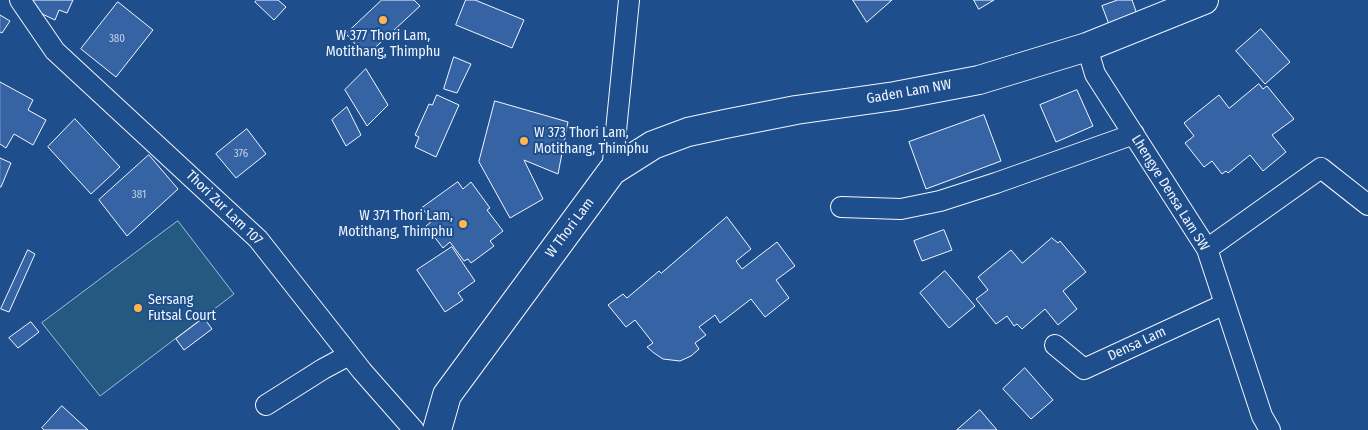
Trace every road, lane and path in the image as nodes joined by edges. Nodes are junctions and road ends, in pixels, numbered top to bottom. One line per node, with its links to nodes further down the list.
1 (20, 0): 13 (street, Thori Zur Lam 107)
2 (629, 0): 7 (street)
3 (1204, 0): 4 (main road, Gaden Lam NW)
4 (1181, 6): 5 (main road, Gaden Lam NW)
5 (1087, 47): 6 (street, Lhengye Densa Lam SW); 7 (main road, Gaden Lam NW)
6 (1134, 134): 9 (street); 10 (street, Lhengye Densa Lam SW)
7 (612, 171): 16 (main road, W Thori Lam)
8 (1368, 205): 10 (street)
9 (841, 207)
10 (1207, 249): 11 (street, Lhengye Densa Lam SW)
11 (1225, 304): 12 (street, Densa Lam); 17 (street, Lhengye Densa Lam SW)
12 (1055, 344)
13 (349, 356): 14 (street); 15 (street, Thori Zur Lam 107)
14 (266, 405)
15 (414, 430)
16 (437, 430)
17 (1270, 430)

